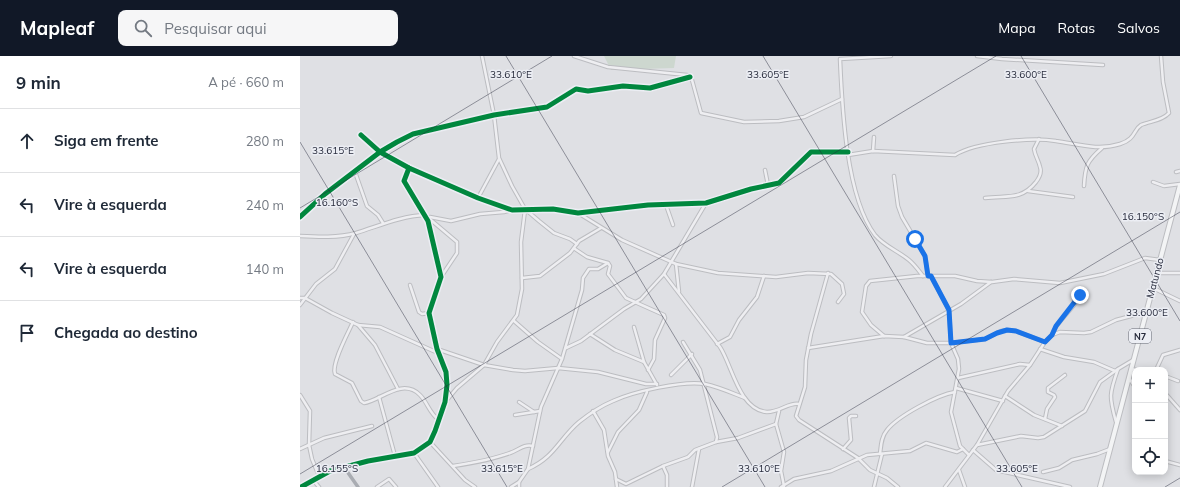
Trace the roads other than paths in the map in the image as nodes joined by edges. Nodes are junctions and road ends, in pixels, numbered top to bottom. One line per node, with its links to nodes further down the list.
1 (482, 56): 9 (street)
2 (574, 56): 7 (street)
3 (891, 56): 8 (street)
4 (977, 56): 6 (street)
5 (1161, 56): 13 (street)
6 (1103, 65)
7 (690, 77): 8 (street); 9 (street)
8 (842, 99): 16 (street)
9 (494, 115): 15 (street); 17 (street)
10 (361, 135): 15 (street)
11 (874, 137): 14 (street)
12 (1039, 139): 13 (street); 14 (street); 28 (street)
13 (1102, 148): 27 (street)
14 (873, 151): 16 (street)
15 (380, 152): 18 (street); 21 (street)
16 (848, 153): 25 (street); 57 (street)
17 (499, 158): 31 (street); 35 (street)
18 (409, 168): 31 (street); 38 (street)
19 (765, 170): 25 (street)
20 (1180, 171): 22 (street)
21 (355, 172): 39 (street); 41 (street)
22 (1176, 172)
23 (894, 176): 58 (street)
24 (1154, 182): 26 (street)
25 (768, 185): 33 (street)
26 (1180, 185): 29 (main road, Matundo / N7)
27 (1084, 186)
28 (1028, 191): 30 (street); 32 (street)
29 (1179, 191): 48 (main road, Matundo / N7)
30 (1073, 197)
31 (478, 198): 36 (street)
32 (985, 198)
33 (706, 203): 34 (street); 49 (street)
34 (666, 205): 37 (street); 42 (street)
35 (525, 209): 36 (street); 37 (street); 46 (street); 60 (street)
36 (512, 210): 40 (street)
37 (578, 213): 43 (street)
38 (425, 215): 40 (street); 41 (street); 59 (street)
39 (300, 217)
40 (429, 217): 59 (street)
41 (383, 223): 44 (street)
42 (673, 225)
43 (601, 228): 46 (street); 49 (street)
44 (355, 233): 45 (street); 67 (street)
45 (300, 236)
46 (577, 244): 47 (street)
47 (575, 249): 50 (street); 60 (street)
48 (1160, 260): 52 (main road, Matundo / N7); 61 (street)
49 (670, 262): 51 (street); 53 (street)
50 (608, 263): 70 (street); 87 (street)
51 (676, 264): 56 (street); 64 (street)
52 (1157, 273): 55 (street); 63 (main road, Matundo / N7)
53 (664, 274): 64 (street); 70 (street)
54 (828, 274): 56 (street); 69 (street); 88 (street)
55 (1180, 274)
56 (764, 276): 86 (street)
57 (923, 276): 58 (street); 81 (street)
58 (930, 276): 61 (street); 72 (street)
59 (441, 277): 74 (street)
60 (522, 278): 75 (street)
61 (992, 282): 72 (street)
62 (410, 285): 74 (street)
63 (1153, 288): 68 (street); 73 (main road, Matundo / N7)
64 (679, 292): 86 (street)
65 (1081, 292): 80 (street)
66 (300, 298): 67 (street)
67 (305, 298): 71 (street); 76 (street)
68 (1180, 301)
69 (838, 302)
70 (635, 303): 79 (street); 102 (street)
71 (300, 305)
72 (949, 310): 82 (street); 85 (street)
73 (1146, 312): 80 (street); 95 (main road, Matundo / N7)
74 (429, 313): 89 (street)
75 (514, 321): 94 (street); 97 (street)
76 (352, 322): 77 (street); 120 (street)
77 (358, 325): 92 (street); 114 (street)
78 (634, 327): 96 (street)
79 (590, 334): 87 (street); 96 (street)
80 (1052, 335): 84 (street)
81 (884, 336): 82 (street); 88 (street)
82 (904, 337): 85 (street)
83 (683, 342): 93 (street)
84 (1045, 342): 85 (street); 90 (street)
85 (951, 343): 107 (street)
86 (717, 344): 121 (street)
87 (566, 348): 94 (street)
88 (808, 348): 125 (street)
89 (437, 349): 92 (street); 97 (street)
90 (1040, 349): 98 (street); 103 (street)
91 (1180, 350): 99 (street)
92 (438, 353): 123 (street)
93 (692, 354): 104 (street); 111 (street)
94 (562, 359): 100 (street)
95 (1134, 360): 101 (main road, Matundo / N7); 103 (street)
96 (644, 362): 102 (street)
97 (484, 365): 100 (street); 123 (street)
98 (1030, 365): 107 (street); 118 (street)
99 (1158, 367)
100 (558, 368): 112 (street); 128 (street)
101 (1131, 369): 108 (main road, Matundo / N7)
102 (648, 370): 112 (street)
103 (1116, 370): 137 (street); 140 (street)
104 (671, 375)
105 (1066, 376): 135 (street)
106 (1168, 377): 109 (street)
107 (958, 378): 113 (street)
108 (1129, 378): 110 (street); 137 (main road, Matundo / N7)
109 (1178, 381)
110 (1132, 382)
111 (704, 384): 112 (street); 121 (street); 142 (street)
112 (658, 386): 115 (street)
113 (956, 388): 116 (street); 122 (street)
114 (398, 389): 120 (street); 136 (street)
115 (647, 392): 129 (street); 152 (street)
116 (955, 392): 150 (street); 154 (street)
117 (300, 395): 143 (street)
118 (1005, 396): 122 (street); 135 (street)
119 (1168, 396): 127 (street)
120 (379, 397): 156 (street)
121 (745, 398): 130 (street)
122 (1002, 401): 144 (street)
123 (445, 402): 136 (street)
124 (519, 402): 126 (street)
125 (799, 404): 130 (street); 149 (street)
126 (527, 408): 131 (street); 132 (street)
127 (1180, 410)
128 (540, 411): 131 (street); 145 (street)
129 (593, 411): 152 (street); 163 (street)
130 (779, 411): 138 (street)
131 (534, 412): 132 (street)
132 (527, 414): 133 (street)
133 (515, 415)
134 (856, 416): 149 (street)
135 (1045, 419): 140 (street)
136 (438, 420): 141 (street)
137 (1116, 423): 146 (main road, Matundo / N7)
138 (776, 424): 142 (street); 183 (street)
139 (372, 426): 143 (street)
140 (1062, 426): 144 (street)
141 (430, 442): 153 (street); 159 (street)
142 (716, 442): 148 (street)
143 (309, 445): 147 (street); 167 (street)
144 (977, 445): 151 (street)
145 (533, 446): 159 (street); 163 (street)
146 (1111, 448): 165 (street); 189 (main road, Matundo / N7)
147 (300, 449)
148 (699, 449): 160 (street); 182 (street)
149 (843, 449): 157 (street)
150 (963, 450): 154 (street); 155 (street)
151 (973, 450): 155 (street); 188 (street)
152 (608, 452): 168 (street)
153 (414, 453): 156 (street); 176 (street)
154 (881, 454): 157 (street); 166 (street)
155 (969, 455): 164 (street)
156 (395, 456): 162 (street)
157 (858, 458): 166 (street); 183 (street)
158 (1168, 462): 161 (street)
159 (453, 466): 177 (street)
160 (663, 466): 168 (street); 181 (street)
161 (1180, 466)
162 (344, 467): 167 (street); 173 (street)
163 (528, 469): 170 (street)
164 (958, 469): 186 (street); 187 (street)
165 (1043, 472)
166 (878, 473): 184 (street); 185 (street)
167 (319, 476): 169 (street)
168 (616, 479): 180 (street)
169 (313, 480): 171 (street); 172 (street)
170 (519, 482): 178 (street); 179 (street)
171 (301, 487)
172 (319, 487)
173 (358, 487)
174 (377, 487): 175 (street)
175 (396, 487)
176 (438, 487)
177 (475, 487)
178 (511, 487)
179 (519, 487)
180 (617, 487)
181 (666, 487)
182 (692, 487)
183 (783, 487)
184 (874, 487)
185 (898, 487)
186 (945, 487)
187 (965, 487)
188 (1070, 487)
189 (1100, 487)

